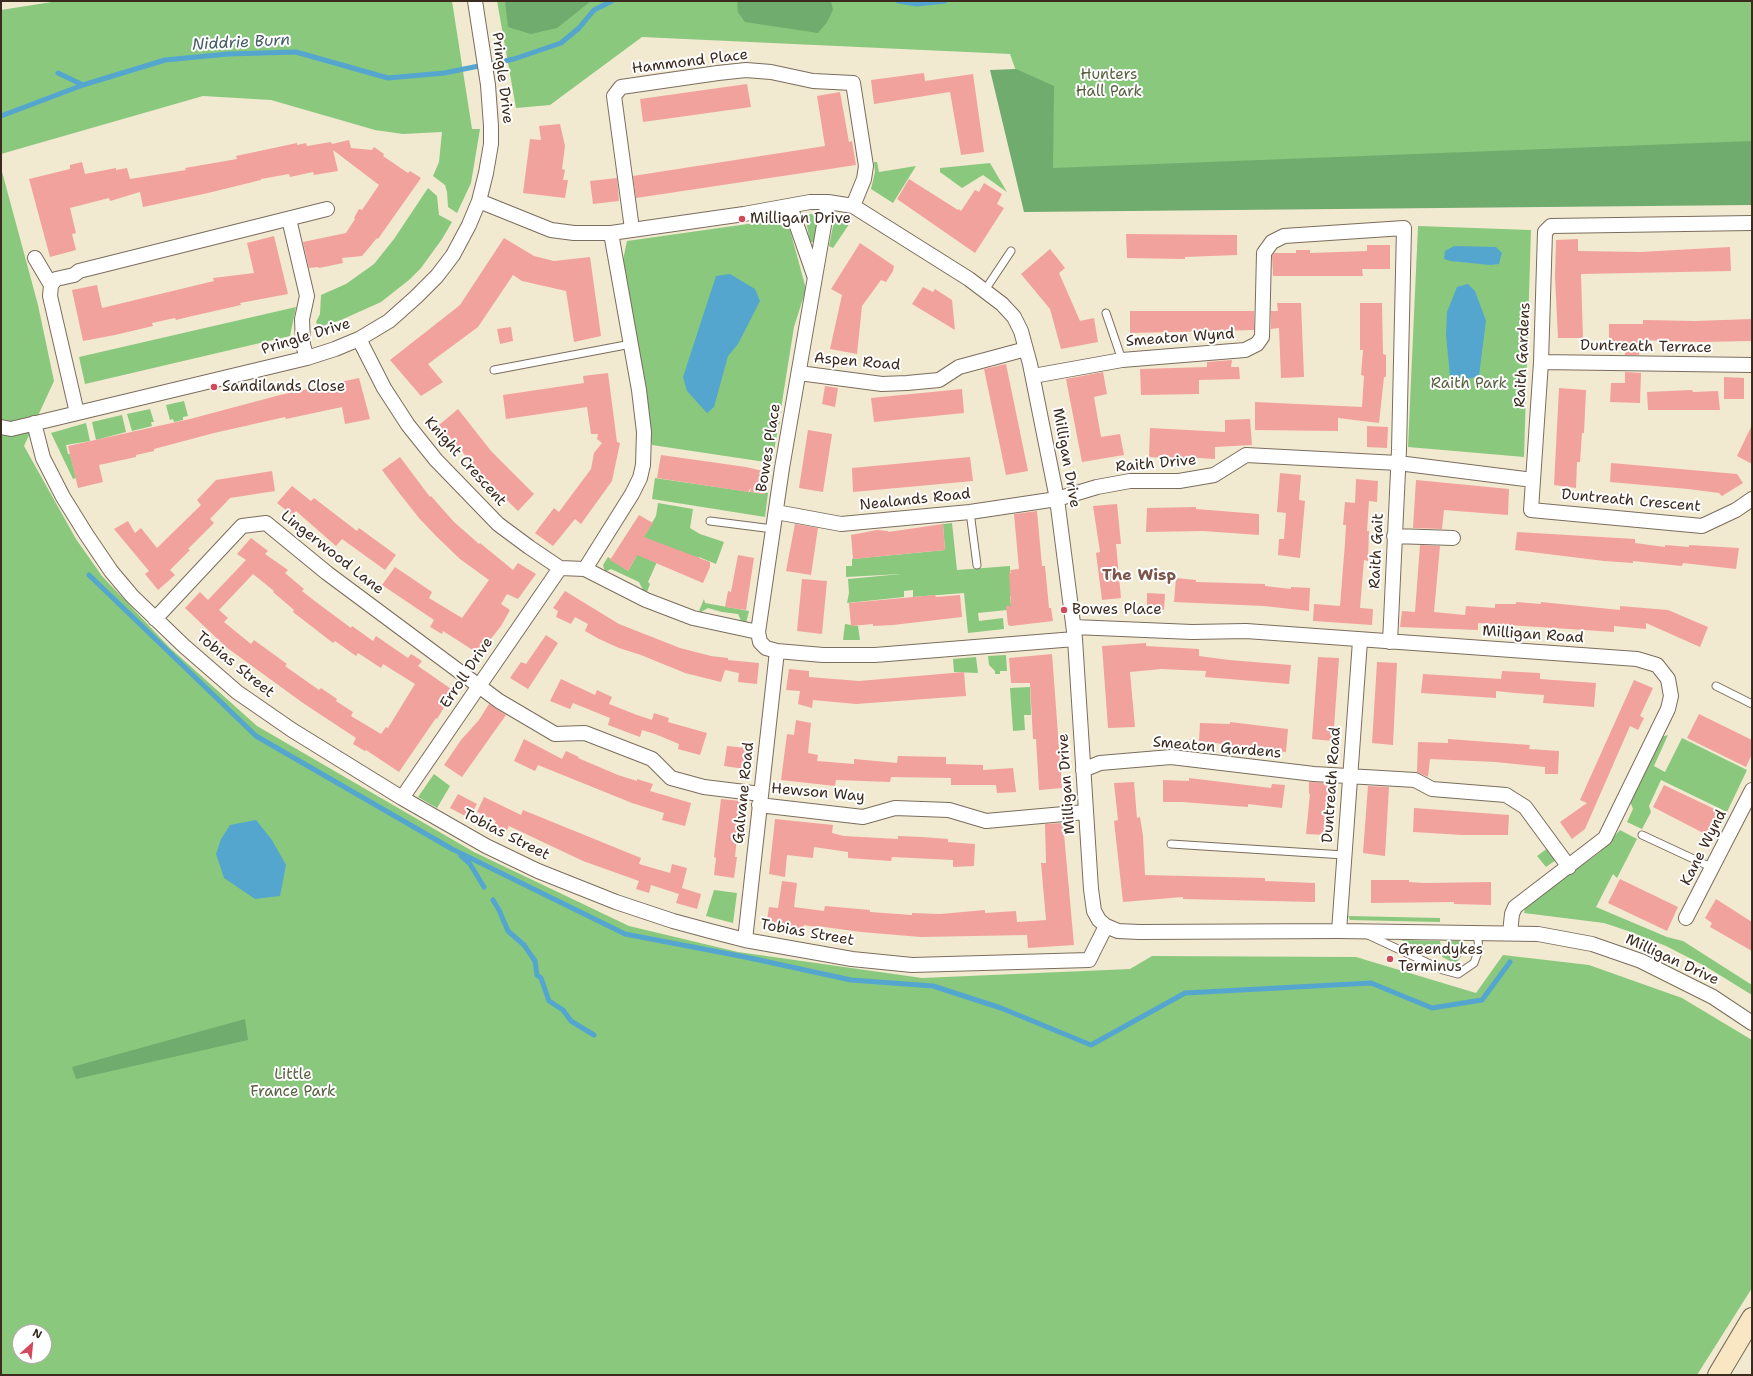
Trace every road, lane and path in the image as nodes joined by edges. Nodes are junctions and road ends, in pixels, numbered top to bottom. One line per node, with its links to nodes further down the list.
1 (475, 1): 2 (street, Pringle Drive)
2 (479, 201): 10 (street, Milligan Drive); 17 (street, Pringle Drive)
3 (828, 202): 4 (street, Milligan Drive); 5 (street, Milligan Drive); 13 (street, Bowes Place)
4 (790, 206): 9 (street, Milligan Drive); 13 (street, Bowes Place)
5 (853, 206): 9 (street, Hammond Place); 15 (street, Milligan Drive)
6 (327, 209): 7 (street)
7 (289, 219): 14 (street); 20 (street)
8 (1752, 223): 22 (street, Raith Gardens)
9 (632, 229): 10 (street, Milligan Drive)
10 (610, 233): 18 (street)
11 (1011, 251): 15 (lane)
12 (35, 258): 14 (street)
13 (814, 277): 25 (street, Bowes Place)
14 (51, 286): 27 (street)
15 (985, 290): 19 (street, Milligan Drive)
16 (1106, 313): 21 (lane)
17 (359, 339): 20 (street, Pringle Drive); 41 (street, Knight Crescent)
18 (631, 344): 24 (lane); 42 (street)
19 (1026, 349): 25 (street, Aspen Road); 26 (street, Milligan Drive)
20 (307, 358): 27 (street, Pringle Drive)
21 (1122, 360): 26 (street, Smeaton Wynd); 30 (street, Smeaton Wynd)
22 (1540, 362): 23 (street, Duntreath Terrace); 31 (street, Raith Gardens)
23 (1752, 365)
24 (494, 370)
25 (799, 373): 34 (street, Bowes Place)
26 (1033, 376): 32 (street, Milligan Drive)
27 (77, 413): 28 (street, Pringle Drive)
28 (34, 423): 29 (street, Pringle Drive); 43 (street, Tobias Street)
29 (1, 427)
30 (1398, 463): 31 (street, Raith Drive); 32 (street, Raith Drive); 38 (street, Raith Gait)
31 (1533, 480): 33 (street, Duntreath Crescent)
32 (1057, 499): 35 (street, Nealands Road); 45 (street, Milligan Drive)
33 (1752, 499)
34 (776, 512): 35 (street, Nealands Road); 37 (street, Bowes Place)
35 (970, 512): 40 (lane)
36 (710, 521): 37 (lane)
37 (774, 529): 44 (street, Bowes Place)
38 (1394, 536): 39 (street); 47 (street, Raith Gait)
39 (1453, 538)
40 (978, 565)
41 (560, 568): 42 (street); 49 (street, Erroll Drive)
42 (585, 569): 44 (street)
43 (154, 619): 49 (street, Lingerwood Lane); 55 (street, Tobias Street)
44 (758, 632): 48 (street)
45 (1074, 633): 46 (street, Milligan Road); 48 (street); 52 (street, Milligan Drive)
46 (1360, 641): 47 (street, Milligan Road); 53 (street, Duntreath Road)
47 (1390, 642): 61 (street, Milligan Road)
48 (777, 651): 56 (street, Galvane Road)
49 (480, 685): 55 (street, Erroll Drive); 56 (street, Lingerwood Lane)
50 (1716, 686): 51 (lane)
51 (1752, 704)
52 (1083, 770): 53 (street, Smeaton Gardens); 57 (street, Milligan Drive)
53 (1350, 775): 60 (street, Duntreath Road); 61 (street, Smeaton Gardens)
54 (1751, 792): 62 (street, Kane Wynd)
55 (402, 798): 69 (street, Tobias Street)
56 (760, 799): 57 (street, Hewson Way); 69 (street, Galvane Road)
57 (1086, 812): 64 (street, Milligan Drive)
58 (1642, 835): 62 (lane)
59 (1171, 844): 60 (lane)
60 (1344, 855): 65 (street, Duntreath Road)
61 (1569, 867): 68 (street, Milligan Road)
62 (1713, 868): 63 (street, Kane Wynd)
63 (1686, 918)
64 (1106, 926): 65 (street); 69 (street, Tobias Street)
65 (1338, 931): 66 (street)
66 (1360, 932): 67 (street, Milligan Drive); 67 (lane)
67 (1477, 932): 68 (street, Milligan Drive)
68 (1510, 933): 70 (street, Milligan Drive)
69 (745, 940)
70 (1752, 1023)
71 (1752, 1318): 72 (street)
72 (1718, 1375)

